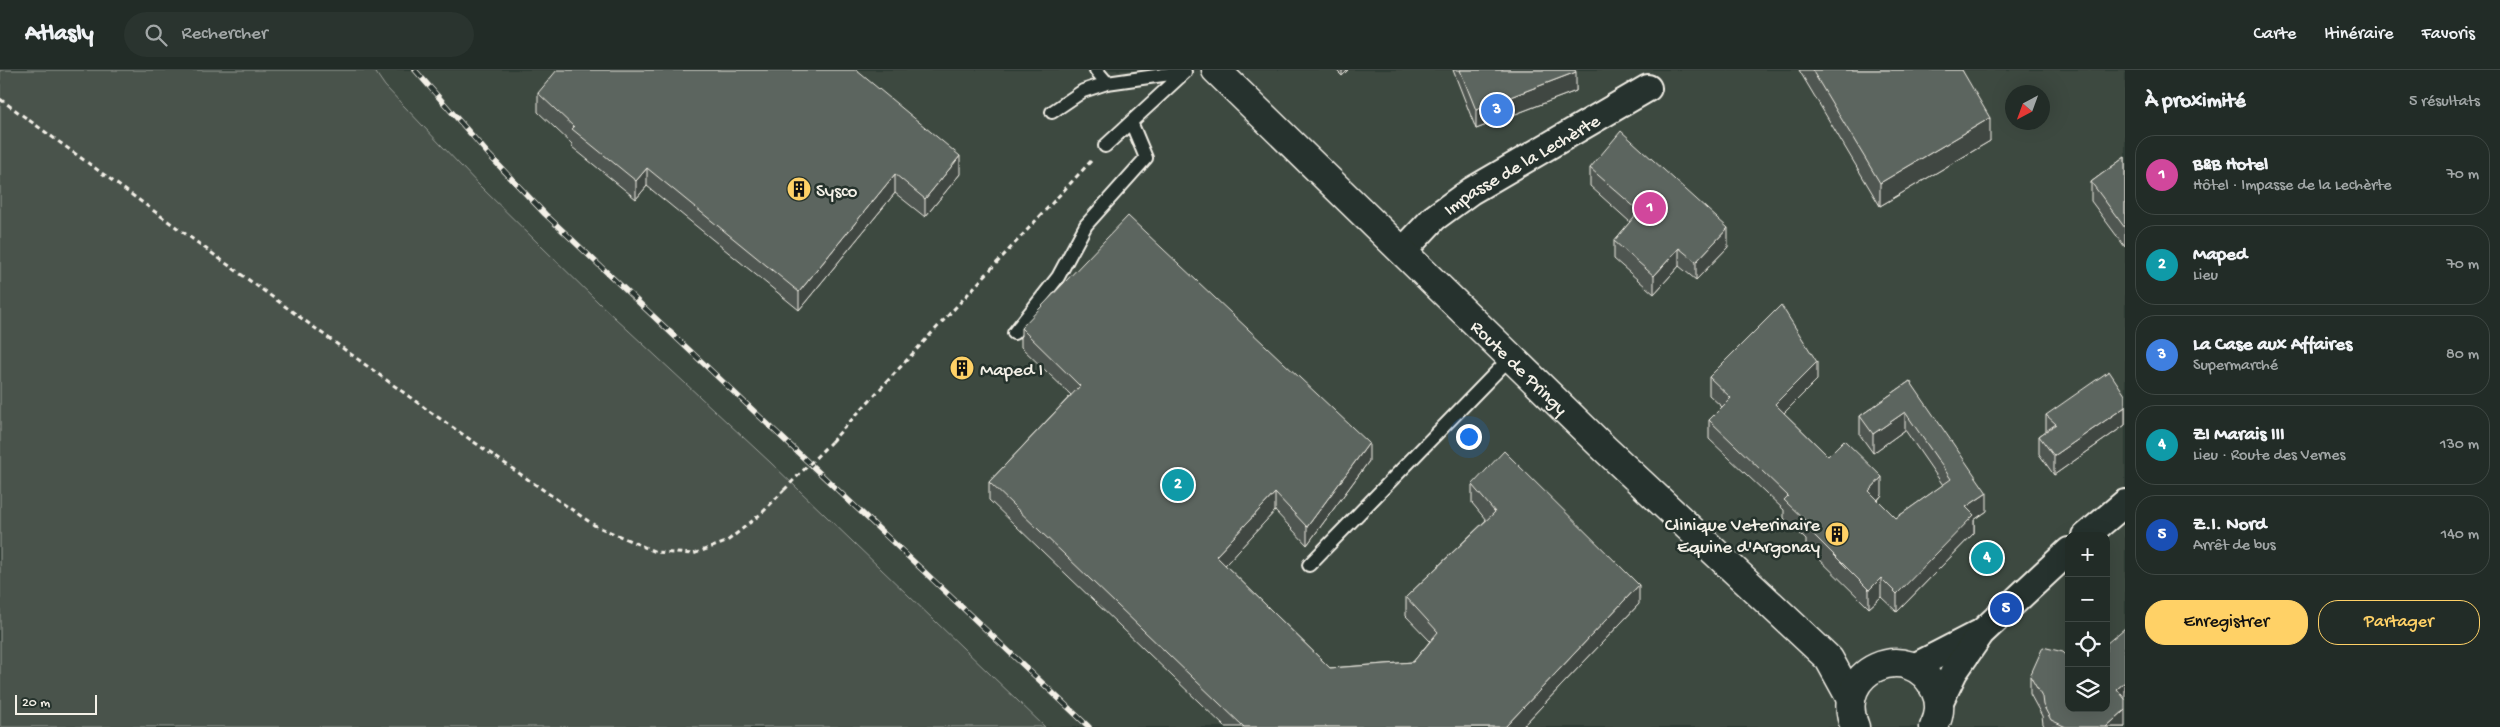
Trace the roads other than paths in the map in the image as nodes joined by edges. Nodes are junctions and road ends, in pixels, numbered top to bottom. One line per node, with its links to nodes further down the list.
1 (1096, 70): 4 (lane)
2 (1216, 70): 9 (street, Route de Pringy)
3 (1186, 71): 4 (lane); 7 (lane)
4 (1107, 83): 6 (lane)
5 (1648, 88): 9 (street, Impasse de la Lechèrte)
6 (1052, 112)
7 (1131, 122): 8 (lane); 10 (lane)
8 (1105, 146)
9 (1403, 252): 11 (street, Route de Pringy)
10 (1014, 333)
11 (1512, 357): 15 (lane); 17 (street, Route de Pringy)
12 (2125, 503): 13 (street)
13 (2091, 532)
14 (2065, 555): 16 (street)
15 (1309, 565)
16 (1981, 633): 19 (street); 21 (street)
17 (1829, 659): 18 (street); 20 (street, Route de Pringy)
18 (1879, 665): 19 (street); 20 (street)
19 (1914, 667): 21 (street)
20 (1852, 718)
21 (1936, 721)

